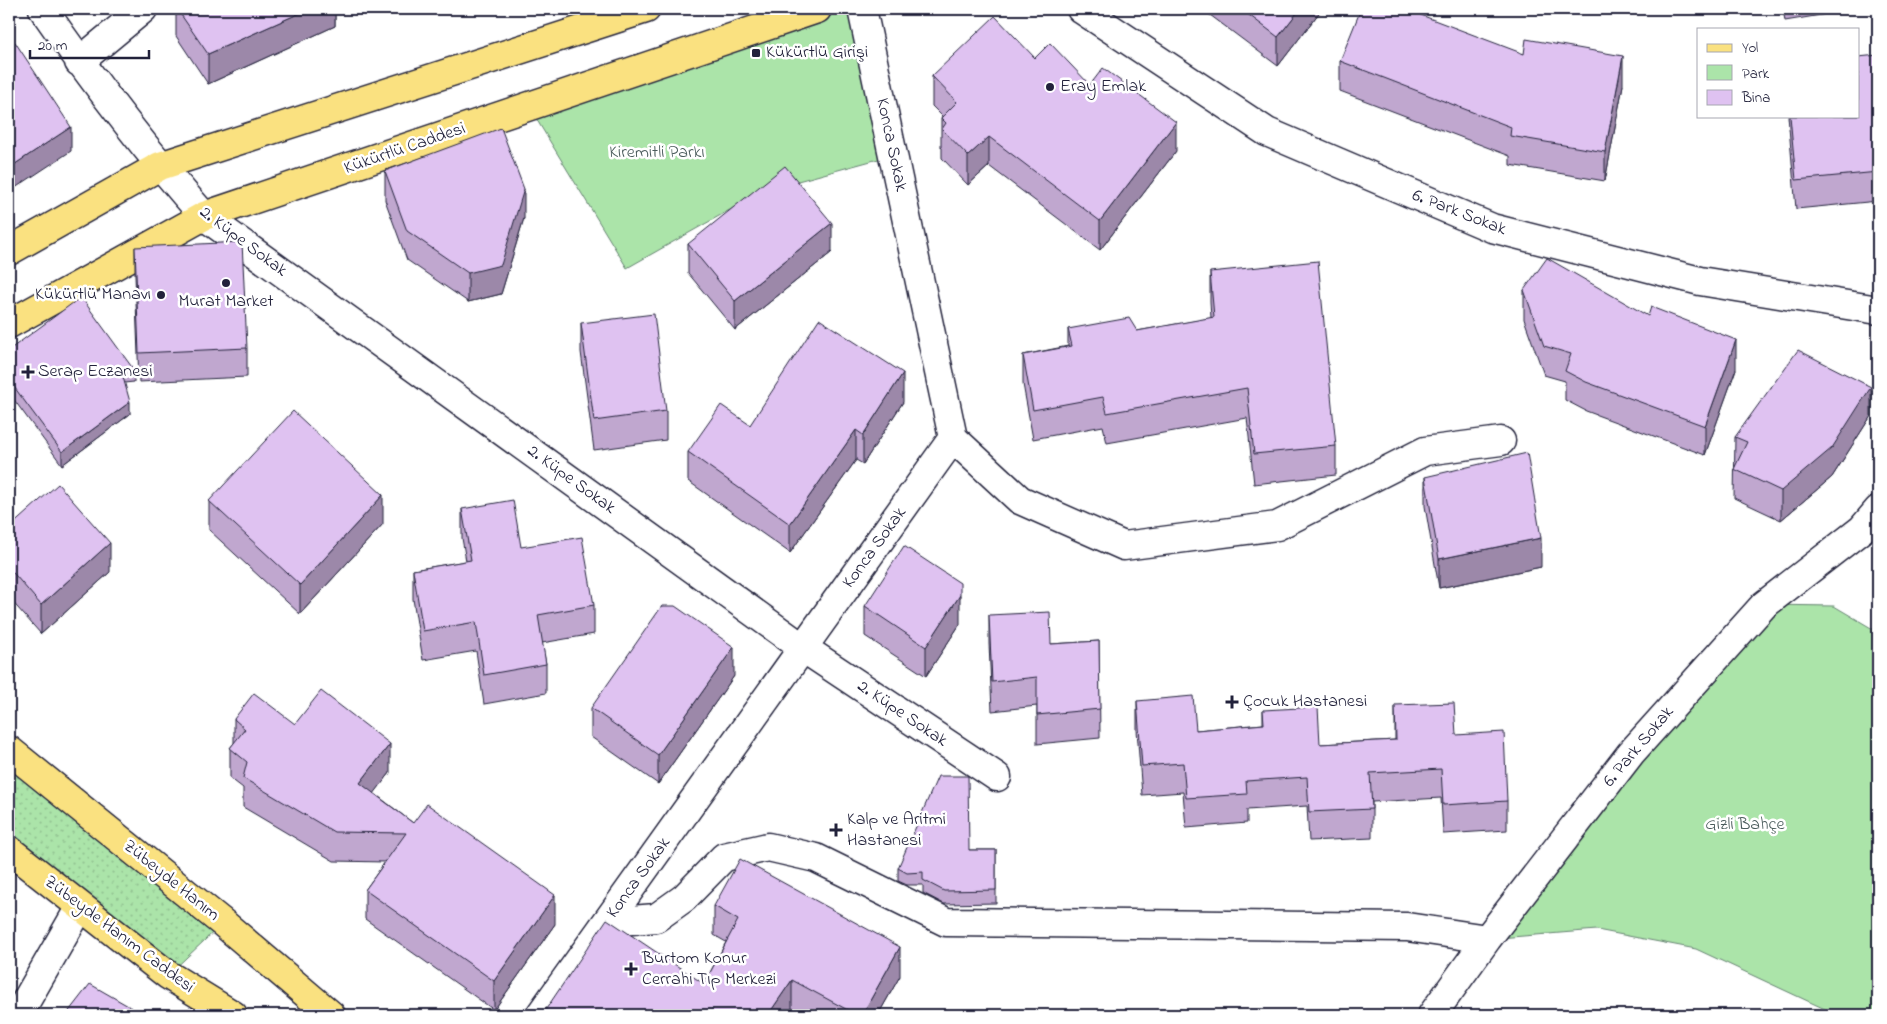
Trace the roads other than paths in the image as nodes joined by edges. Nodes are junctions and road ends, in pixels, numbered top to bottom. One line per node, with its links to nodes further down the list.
1 (43, 9): 7 (street, 2. Küpe Sokak)
2 (143, 9): 7 (street)
3 (646, 9): 8 (main road)
4 (817, 9): 9 (main road, Kükürtlü Caddesi)
5 (862, 9): 13 (street, Konca Sokak)
6 (1081, 9): 11 (street, 6. Park Sokak)
7 (79, 62): 8 (street, 2. Küpe Sokak)
8 (160, 166): 9 (street, 2. Küpe Sokak); 10 (main road)
9 (204, 216): 12 (main road, Kükürtlü Caddesi); 16 (street, 2. Küpe Sokak)
10 (9, 251)
11 (1878, 310)
12 (9, 324)
13 (953, 438): 14 (street); 16 (street, Konca Sokak)
14 (1500, 441)
15 (1873, 523): 22 (street, 6. Park Sokak)
16 (803, 648): 18 (street, 2. Küpe Sokak); 21 (street, Konca Sokak)
17 (9, 750): 25 (main road, Zübeyde Hanım)
18 (996, 777)
19 (9, 850): 20 (main road, Zübeyde Hanım Caddesi)
20 (80, 907): 23 (street); 24 (main road, Zübeyde Hanım Caddesi)
21 (607, 922): 22 (street); 26 (street, Konca Sokak)
22 (1487, 938): 27 (street, 6. Park Sokak)
23 (18, 1015)
24 (233, 1015)
25 (331, 1015)
26 (540, 1015)
27 (1432, 1015)

